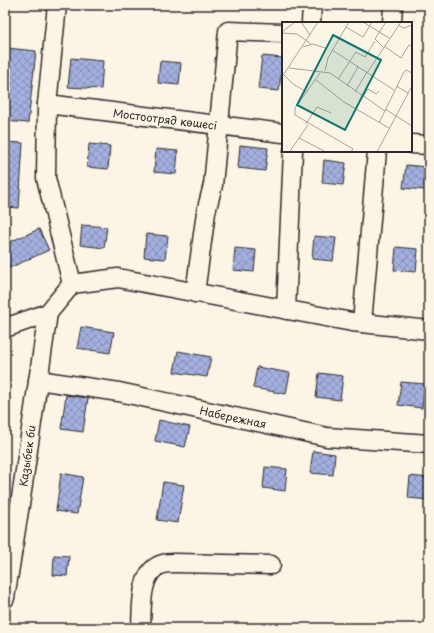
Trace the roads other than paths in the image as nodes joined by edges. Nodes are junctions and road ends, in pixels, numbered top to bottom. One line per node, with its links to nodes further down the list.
1 (57, 5): 7 (street)
2 (312, 5): 4 (street)
3 (393, 5): 5 (street)
4 (311, 22)
5 (392, 22)
6 (282, 33): 8 (street)
7 (48, 104): 8 (street, Мостоотряд көшесі); 14 (street)
8 (219, 125): 9 (street, Мостоотряд көшесі); 15 (street)
9 (282, 133)
10 (412, 144): 11 (street)
11 (429, 145)
12 (293, 152): 16 (street)
13 (377, 152): 18 (street)
14 (72, 284): 15 (street); 17 (street)
15 (194, 293): 16 (street)
16 (286, 310): 18 (street)
17 (48, 313): 19 (street); 21 (street, Казыбек би)
18 (362, 323): 20 (street)
19 (5, 328)
20 (429, 330)
21 (38, 380): 22 (street, Набережная); 23 (street, Казыбек би)
22 (429, 444)
23 (13, 498): 25 (street, Казыбек би)
24 (272, 565): 26 (street)
25 (5, 598)
26 (141, 628)

